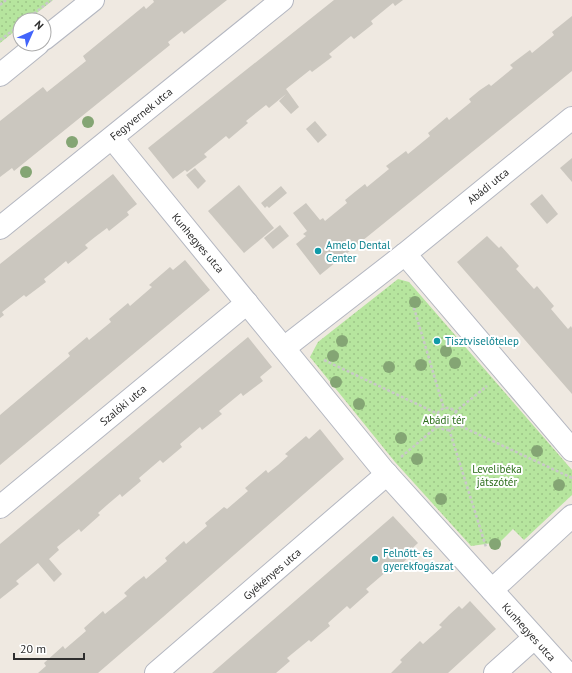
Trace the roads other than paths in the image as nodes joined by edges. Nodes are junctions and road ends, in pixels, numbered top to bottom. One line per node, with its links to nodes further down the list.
1 (94, 0): 3 (street)
2 (282, 0): 7 (street, Fegyvernek utca)
3 (52, 34)
4 (28, 52): 5 (street)
5 (0, 75)
6 (572, 118): 9 (street, Abádi utca)
7 (112, 138): 8 (street, Fegyvernek utca); 10 (street, Kunhegyes utca)
8 (0, 228)
9 (404, 254): 11 (street); 12 (street)
10 (247, 303): 11 (street, Kunhegyes utca); 14 (street, Szalóki utca)
11 (284, 348): 13 (street)
12 (572, 450)
13 (385, 472): 16 (street); 18 (street, Gyékényes utca)
14 (0, 507)
15 (572, 516): 16 (street)
16 (492, 590): 17 (street, Kunhegyes utca)
17 (534, 638): 19 (street); 20 (street, Kunhegyes utca)
18 (156, 673)
19 (495, 673)
20 (567, 673)

